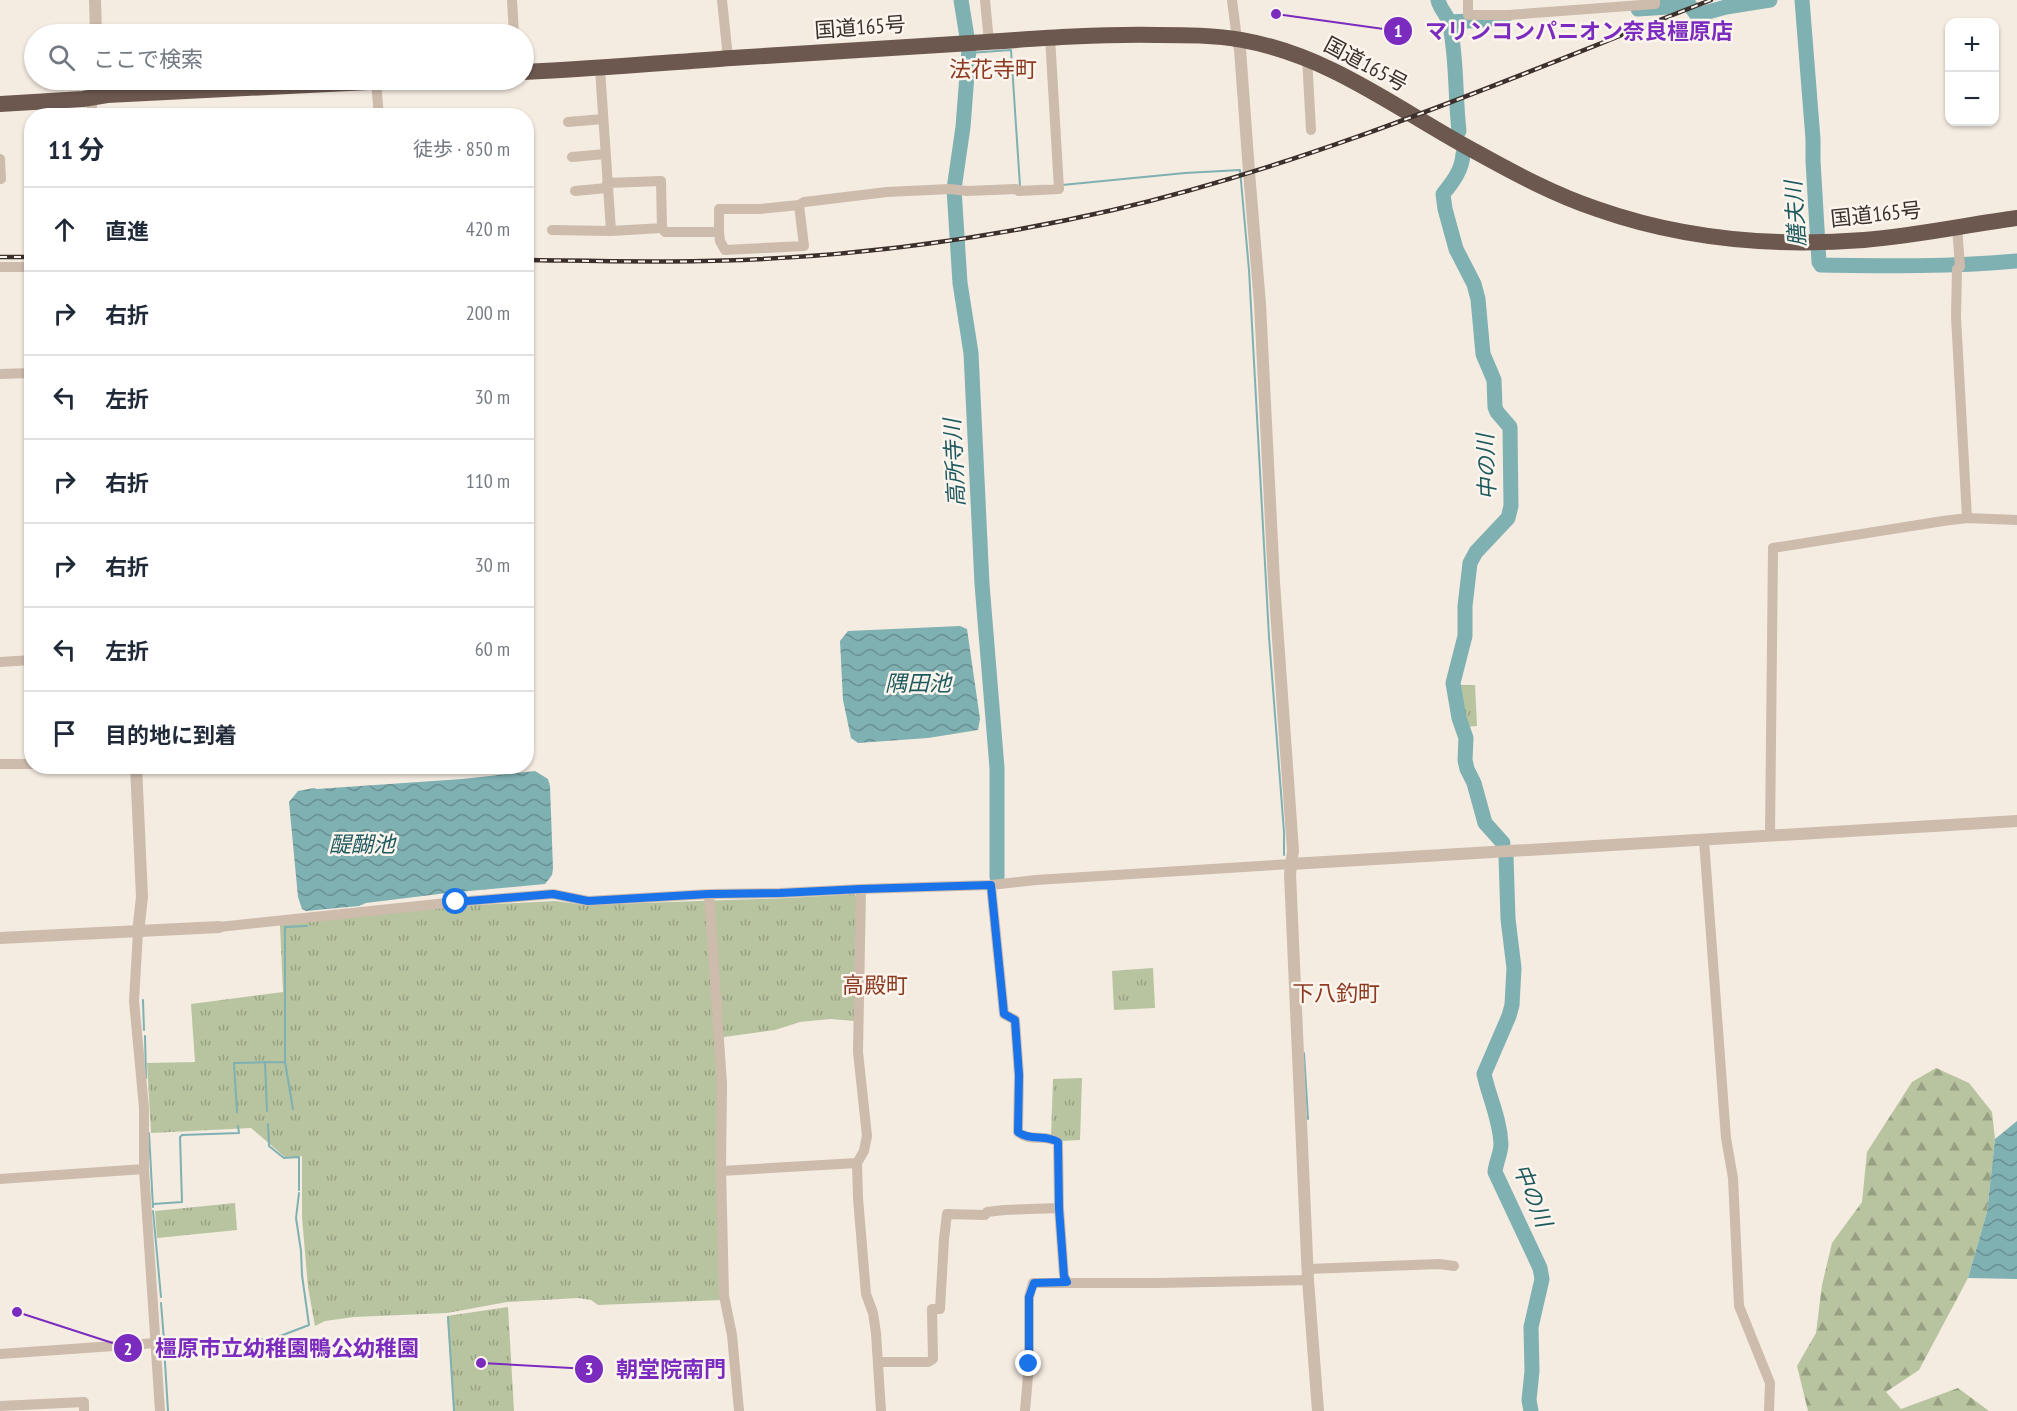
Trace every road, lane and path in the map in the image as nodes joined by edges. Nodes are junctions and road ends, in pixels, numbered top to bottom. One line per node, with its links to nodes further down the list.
1 (95, 0): 8 (street)
2 (512, 0): 9 (street)
3 (722, 0): 14 (street)
4 (985, 0): 12 (street)
5 (1232, 0): 11 (street)
6 (1468, 0): 7 (street)
7 (1655, 0)
8 (96, 24)
9 (513, 24)
10 (1050, 37): 11 (highway, 国道165号); 12 (highway, 国道165号); 33 (street)
11 (1237, 39): 13 (highway, 国道165号); 54 (street)
12 (989, 42): 14 (highway, 国道165号)
13 (1307, 57): 26 (street); 35 (highway, 国道165号)
14 (728, 58): 15 (highway, 国道165号)
15 (600, 69): 16 (highway, 国道165号); 24 (street)
16 (534, 72)
17 (95, 90): 20 (street)
18 (214, 90): 20 (highway)
19 (377, 90): 23 (street)
20 (93, 96): 21 (highway); 22 (street)
21 (0, 104)
22 (92, 108)
23 (378, 108)
24 (603, 119): 25 (street); 27 (street)
25 (568, 122)
26 (1311, 130)
27 (605, 154): 28 (street); 31 (street)
28 (572, 156)
29 (0, 159): 30 (street)
30 (1, 179)
31 (607, 186): 32 (street); 36 (street); 38 (street)
32 (575, 191)
33 (799, 205): 39 (street); 39 (street)
34 (2017, 218): 35 (highway, 国道165号)
35 (1957, 226): 44 (street)
36 (662, 228): 38 (street); 39 (street)
37 (552, 230): 38 (street)
38 (610, 231)
39 (719, 232)
40 (0, 267): 41 (street)
41 (24, 267)
42 (24, 373): 43 (street)
43 (0, 374)
44 (1967, 518): 45 (street); 52 (street)
45 (2017, 520)
46 (24, 660): 47 (street)
47 (0, 662)
48 (0, 764): 49 (street)
49 (24, 764)
50 (136, 774): 59 (street)
51 (2017, 821): 52 (street)
52 (1770, 836): 53 (street)
53 (1704, 840): 54 (street); 79 (street)
54 (1291, 864): 55 (street); 67 (street)
55 (991, 885): 56 (street); 65 (street)
56 (861, 889): 57 (street); 61 (street)
57 (709, 894): 58 (street); 63 (street)
58 (219, 927): 59 (street)
59 (138, 932): 60 (street); 62 (street)
60 (0, 938)
61 (857, 1163): 63 (street); 71 (street)
62 (144, 1169): 64 (street); 69 (street)
63 (721, 1171): 75 (street)
64 (0, 1179)
65 (1059, 1208): 68 (street); 71 (street)
66 (1454, 1266): 67 (street)
67 (1308, 1274): 68 (street); 78 (street)
68 (1067, 1282): 77 (street)
69 (156, 1343): 70 (street); 74 (street)
70 (0, 1354)
71 (879, 1362): 76 (street)
72 (0, 1406): 73 (street)
73 (84, 1411)
74 (160, 1411)
75 (739, 1411)
76 (881, 1411)
77 (1025, 1411)
78 (1318, 1411)
79 (1769, 1411)

